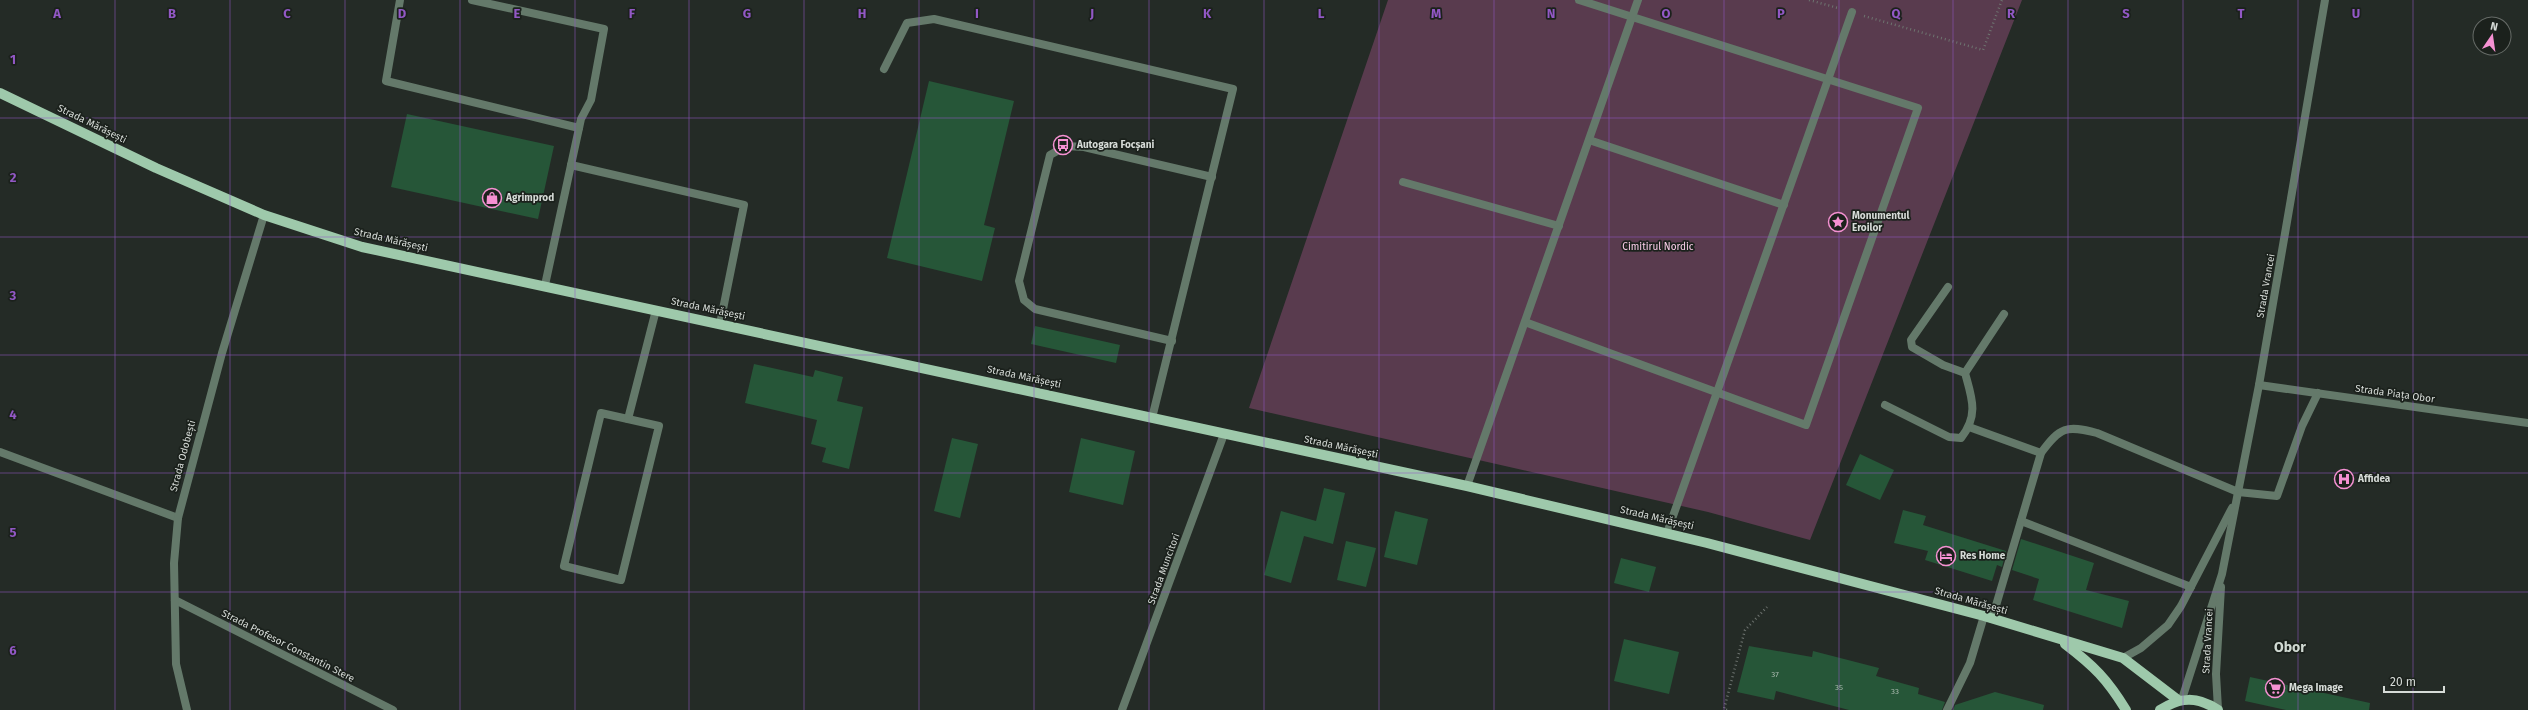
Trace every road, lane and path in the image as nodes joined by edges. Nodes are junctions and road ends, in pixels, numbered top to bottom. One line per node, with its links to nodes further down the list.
1 (400, 0): 13 (street)
2 (472, 0): 13 (street)
3 (1579, 0): 9 (street)
4 (1638, 0): 9 (street)
5 (1809, 0): 8 (path)
6 (2002, 0): 8 (path)
7 (2325, 0): 29 (street, Strada Vrancei)
8 (1852, 12): 11 (street)
9 (1632, 18): 11 (street); 14 (street)
10 (884, 69): 16 (street)
11 (1830, 80): 18 (street); 30 (street)
12 (0, 93): 19 (main road, Strada Mărășești)
13 (579, 128): 15 (street)
14 (1589, 140): 18 (street); 20 (street)
15 (571, 165): 21 (street); 26 (street)
16 (1212, 177): 27 (street); 27 (street)
17 (1403, 182): 20 (street)
18 (1784, 205): 30 (street)
19 (264, 215): 21 (main road, Strada Mărășești); 42 (street, Strada Odobești)
20 (1559, 226): 25 (street)
21 (545, 285): 23 (main road, Strada Mărășești)
22 (1948, 288): 28 (street)
23 (656, 310): 26 (main road, Strada Mărășești); 34 (street)
24 (2004, 314): 28 (street)
25 (1525, 322): 30 (street); 40 (street)
26 (720, 324): 33 (main road, Strada Mărășești)
27 (1172, 341): 33 (street)
28 (1965, 373): 36 (street)
29 (2259, 385): 31 (street, Strada Piața Obor); 41 (street, Strada Vrancei)
30 (1717, 392): 44 (street)
31 (2318, 393): 35 (street, Strada Piața Obor); 41 (street)
32 (1885, 405): 36 (street)
33 (1152, 418): 37 (main road, Strada Mărășești)
34 (628, 419): 34 (street)
35 (2528, 423)
36 (1969, 428): 39 (street)
37 (1224, 434): 40 (main road, Strada Mărășești); 55 (street, Strada Muncitori)
38 (0, 452): 42 (street)
39 (2040, 453): 41 (street); 43 (street)
40 (1467, 486): 44 (main road, Strada Mărășești)
41 (2237, 495): 45 (street, Strada Vrancei); 46 (street)
42 (178, 518): 47 (street, Strada Odobești)
43 (2021, 521): 46 (street); 49 (street)
44 (1667, 533): 49 (main road, Strada Mărășești)
45 (2222, 574): 52 (street, Strada Vrancei); 60 (street, Strada Vrancei)
46 (2191, 587): 51 (street)
47 (175, 600): 53 (street, Strada Odobești); 54 (street, Strada Profesor Constantin Stere)
48 (1767, 607): 56 (path)
49 (1988, 618): 50 (main road, Strada Mărășești); 57 (street)
50 (2060, 641): 51 (main road, Strada Mărășești); 58 (main road, Strada Mărășești)
51 (2123, 658): 52 (main road, Strada Mărășești)
52 (2180, 700): 59 (main road); 60 (main road)
53 (187, 710)
54 (393, 710)
55 (1122, 710)
56 (1727, 710)
57 (1947, 710)
58 (2126, 710)
59 (2160, 710)
60 (2218, 710)

